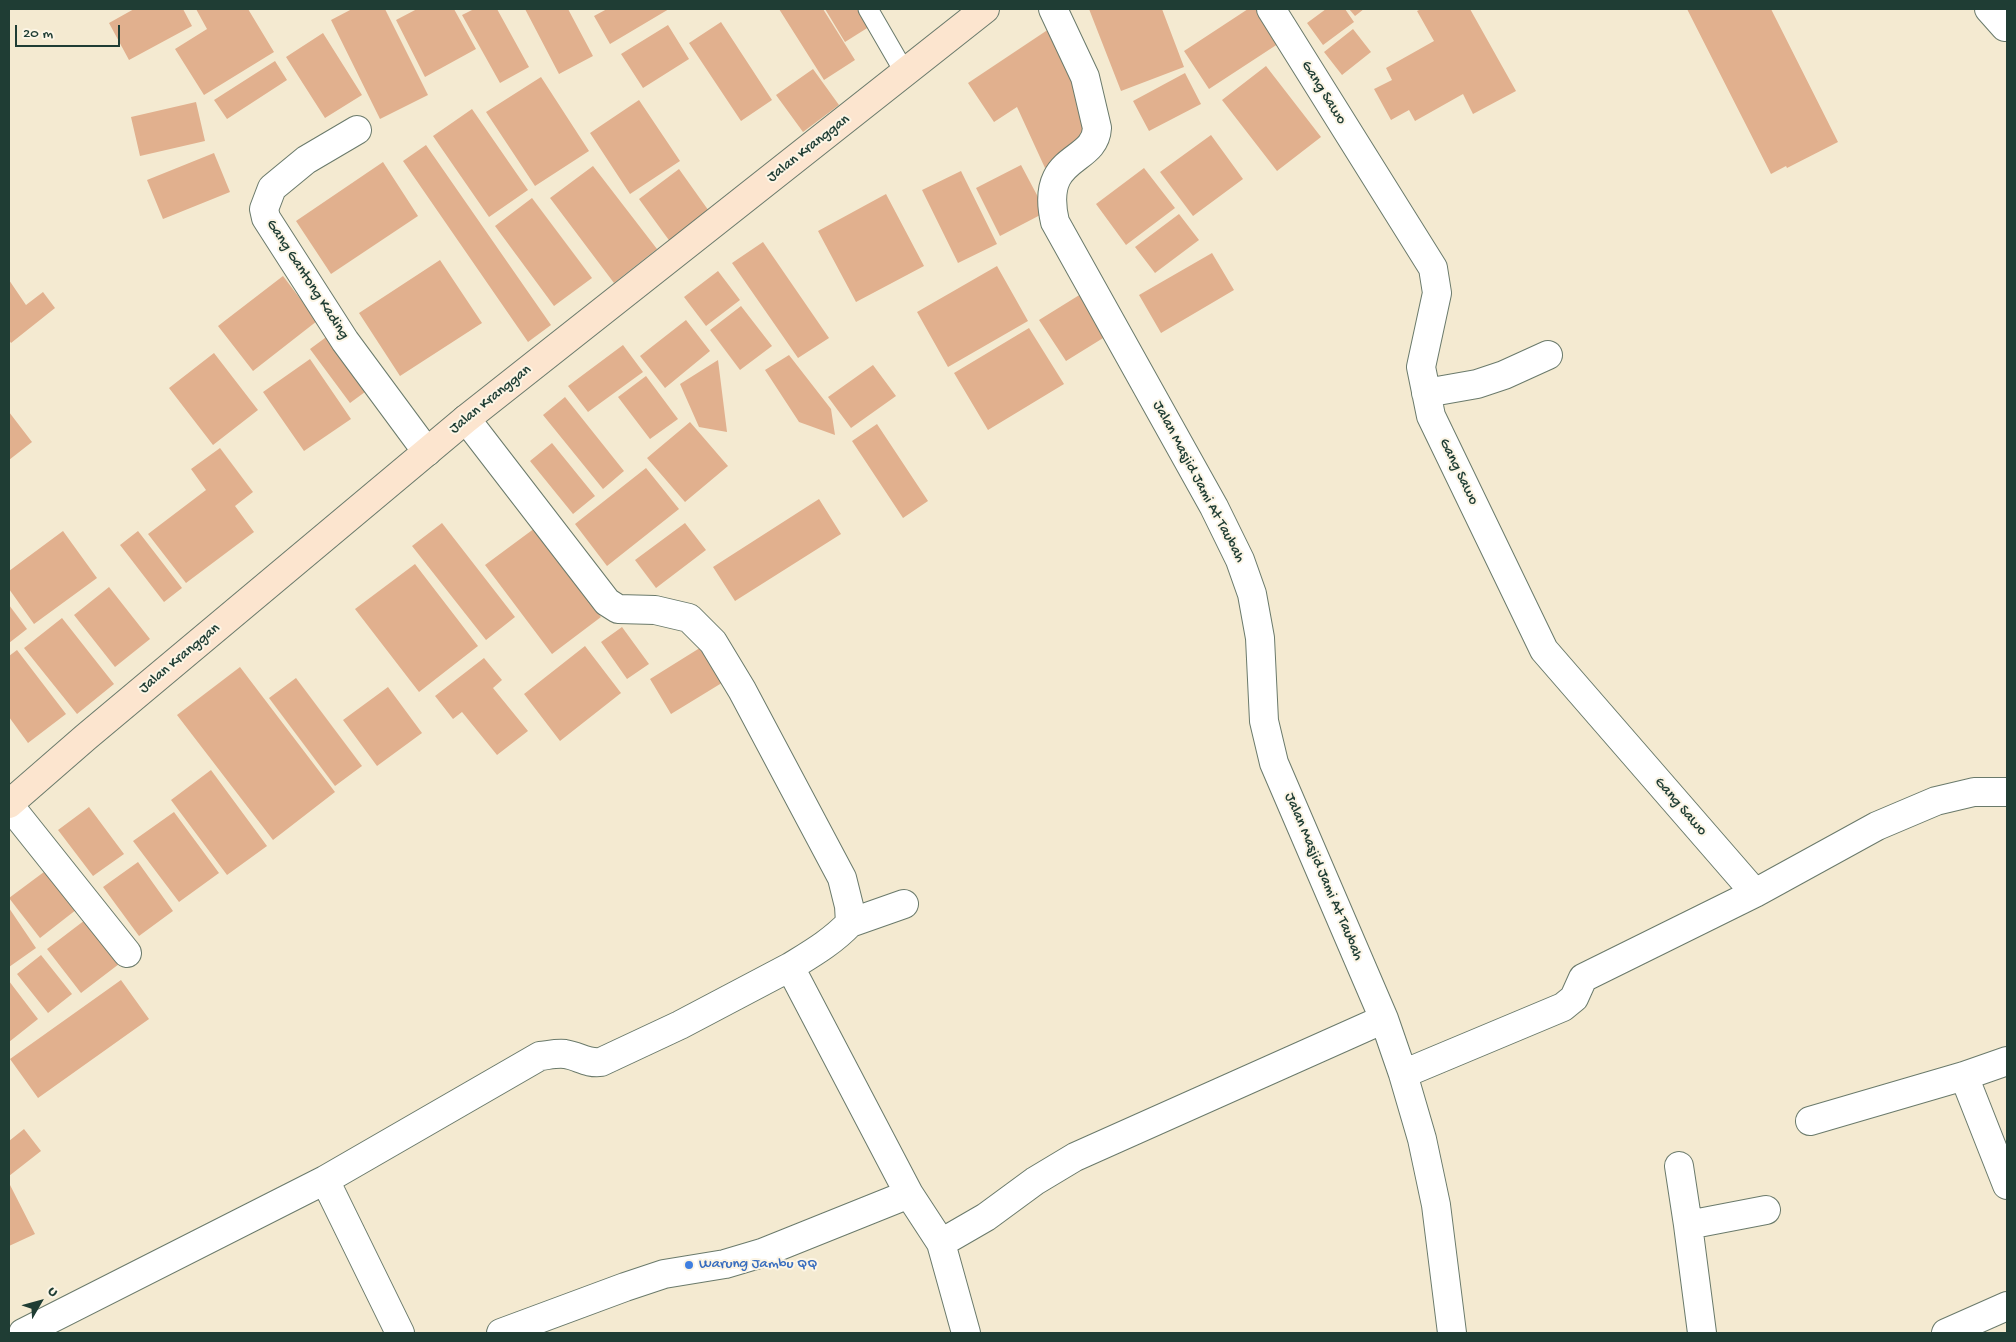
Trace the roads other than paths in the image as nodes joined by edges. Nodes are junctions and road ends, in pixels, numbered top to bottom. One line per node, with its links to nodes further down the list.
1 (868, 9): 5 (lane)
2 (985, 9): 5 (main road, Jalan Kranggan)
3 (1053, 9): 18 (street, Jalan Masjid Jami At Taubah)
4 (1271, 9): 8 (street, Gang Sawo)
5 (905, 73): 9 (main road, Jalan Kranggan)
6 (357, 130): 10 (street, Gang Gantong Kading)
7 (1548, 355): 8 (street)
8 (1426, 394): 13 (street, Gang Sawo)
9 (466, 419): 10 (main road, Jalan Kranggan); 15 (street)
10 (427, 452): 12 (main road, Jalan Kranggan)
11 (2007, 792): 13 (street)
12 (9, 805): 16 (street)
13 (1755, 892): 20 (street)
14 (904, 904): 15 (street)
15 (850, 922): 17 (street)
16 (127, 953)
17 (790, 967): 24 (street); 26 (street)
18 (1384, 1019): 20 (street, Jalan Masjid Jami At Taubah); 29 (street)
19 (2007, 1061): 21 (street)
20 (1403, 1074): 35 (street, Jalan Masjid Jami At Taubah)
21 (1964, 1076): 22 (street); 25 (street)
22 (1810, 1120)
23 (1679, 1166): 28 (street)
24 (325, 1180): 31 (street); 32 (street)
25 (2007, 1185)
26 (909, 1194): 29 (street); 33 (street)
27 (1766, 1210): 28 (street)
28 (1688, 1226): 36 (street)
29 (941, 1243): 34 (street)
30 (2007, 1306): 37 (street)
31 (23, 1333)
32 (400, 1333)
33 (501, 1333)
34 (966, 1333)
35 (1452, 1333)
36 (1702, 1333)
37 (1946, 1333)

